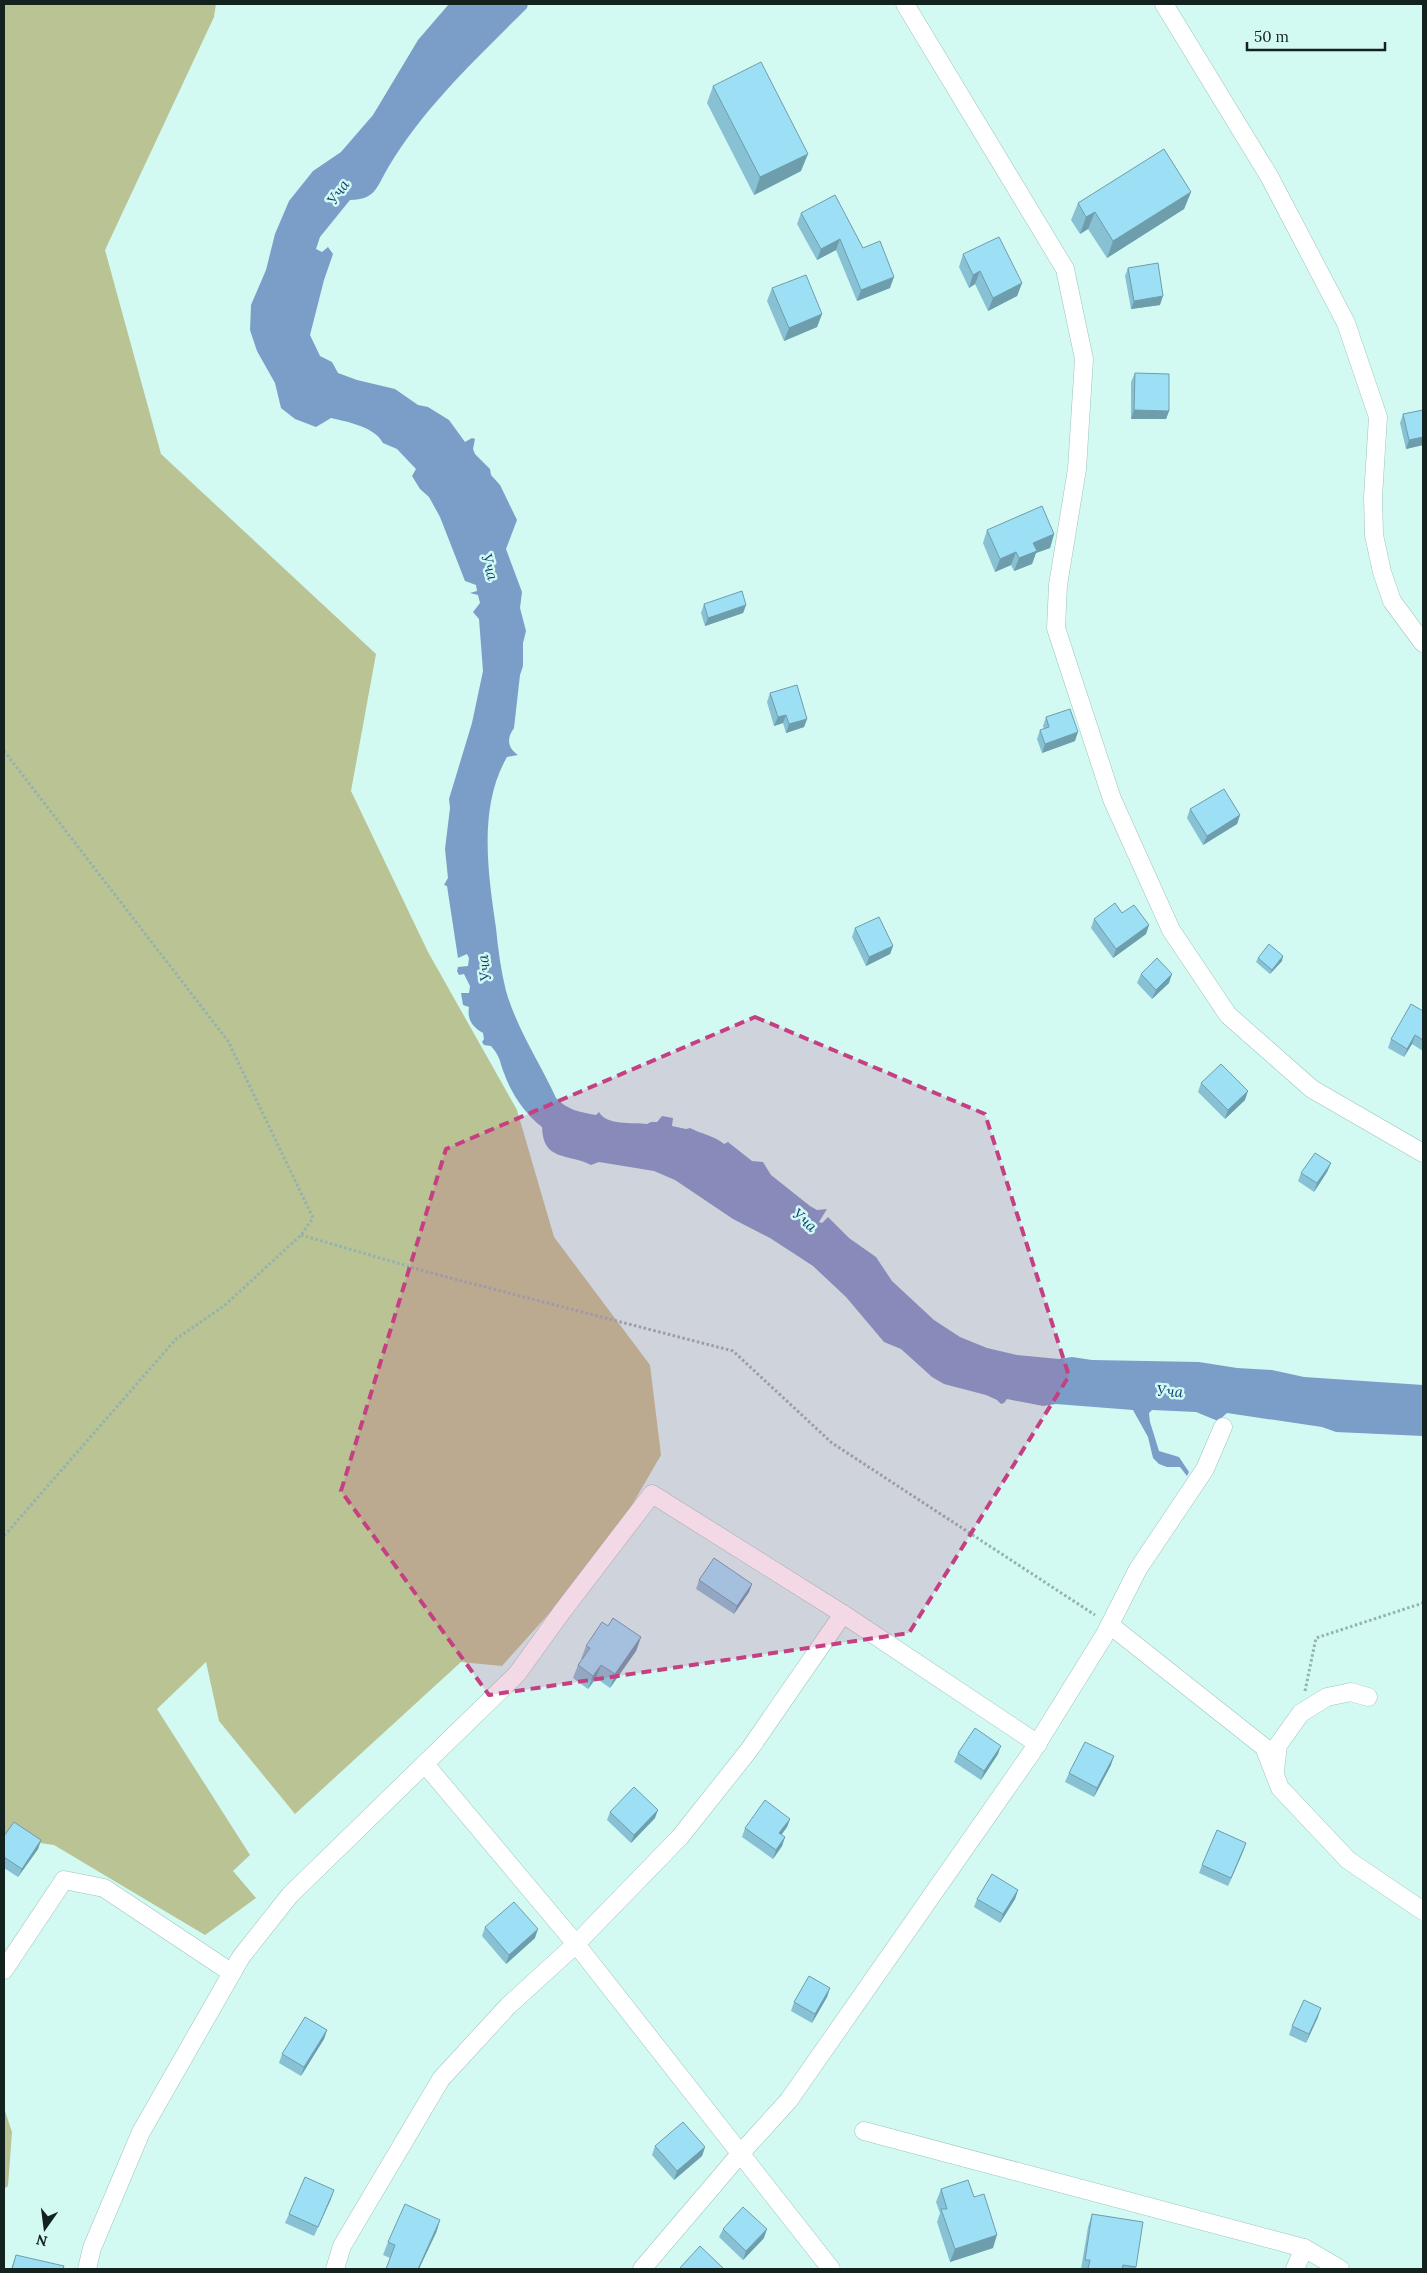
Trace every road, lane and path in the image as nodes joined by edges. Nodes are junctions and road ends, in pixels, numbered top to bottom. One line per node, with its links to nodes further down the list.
1 (905, 4): 5 (street)
2 (1164, 4): 3 (street)
3 (1423, 643)
4 (4, 751): 6 (path)
5 (1423, 1153)
6 (301, 1236): 8 (path); 11 (path)
7 (1223, 1427): 11 (street)
8 (4, 1536)
9 (1423, 1603): 13 (path)
10 (843, 1614): 14 (street); 15 (street); 18 (street)
11 (1110, 1626): 14 (street); 16 (street)
12 (1368, 1697): 13 (street)
13 (1301, 1713): 16 (street)
14 (1038, 1744): 22 (street)
15 (425, 1764): 18 (street); 20 (street)
16 (1275, 1770): 17 (street)
17 (1423, 1911)
18 (576, 1944): 22 (street); 25 (street)
19 (4, 1970): 20 (street)
20 (232, 1972): 24 (street)
21 (864, 2131): 23 (street)
22 (740, 2154): 26 (street); 27 (street)
23 (1304, 2248): 28 (street); 29 (street)
24 (87, 2269)
25 (335, 2269)
26 (642, 2269)
27 (831, 2269)
28 (1295, 2269)
29 (1340, 2269)

